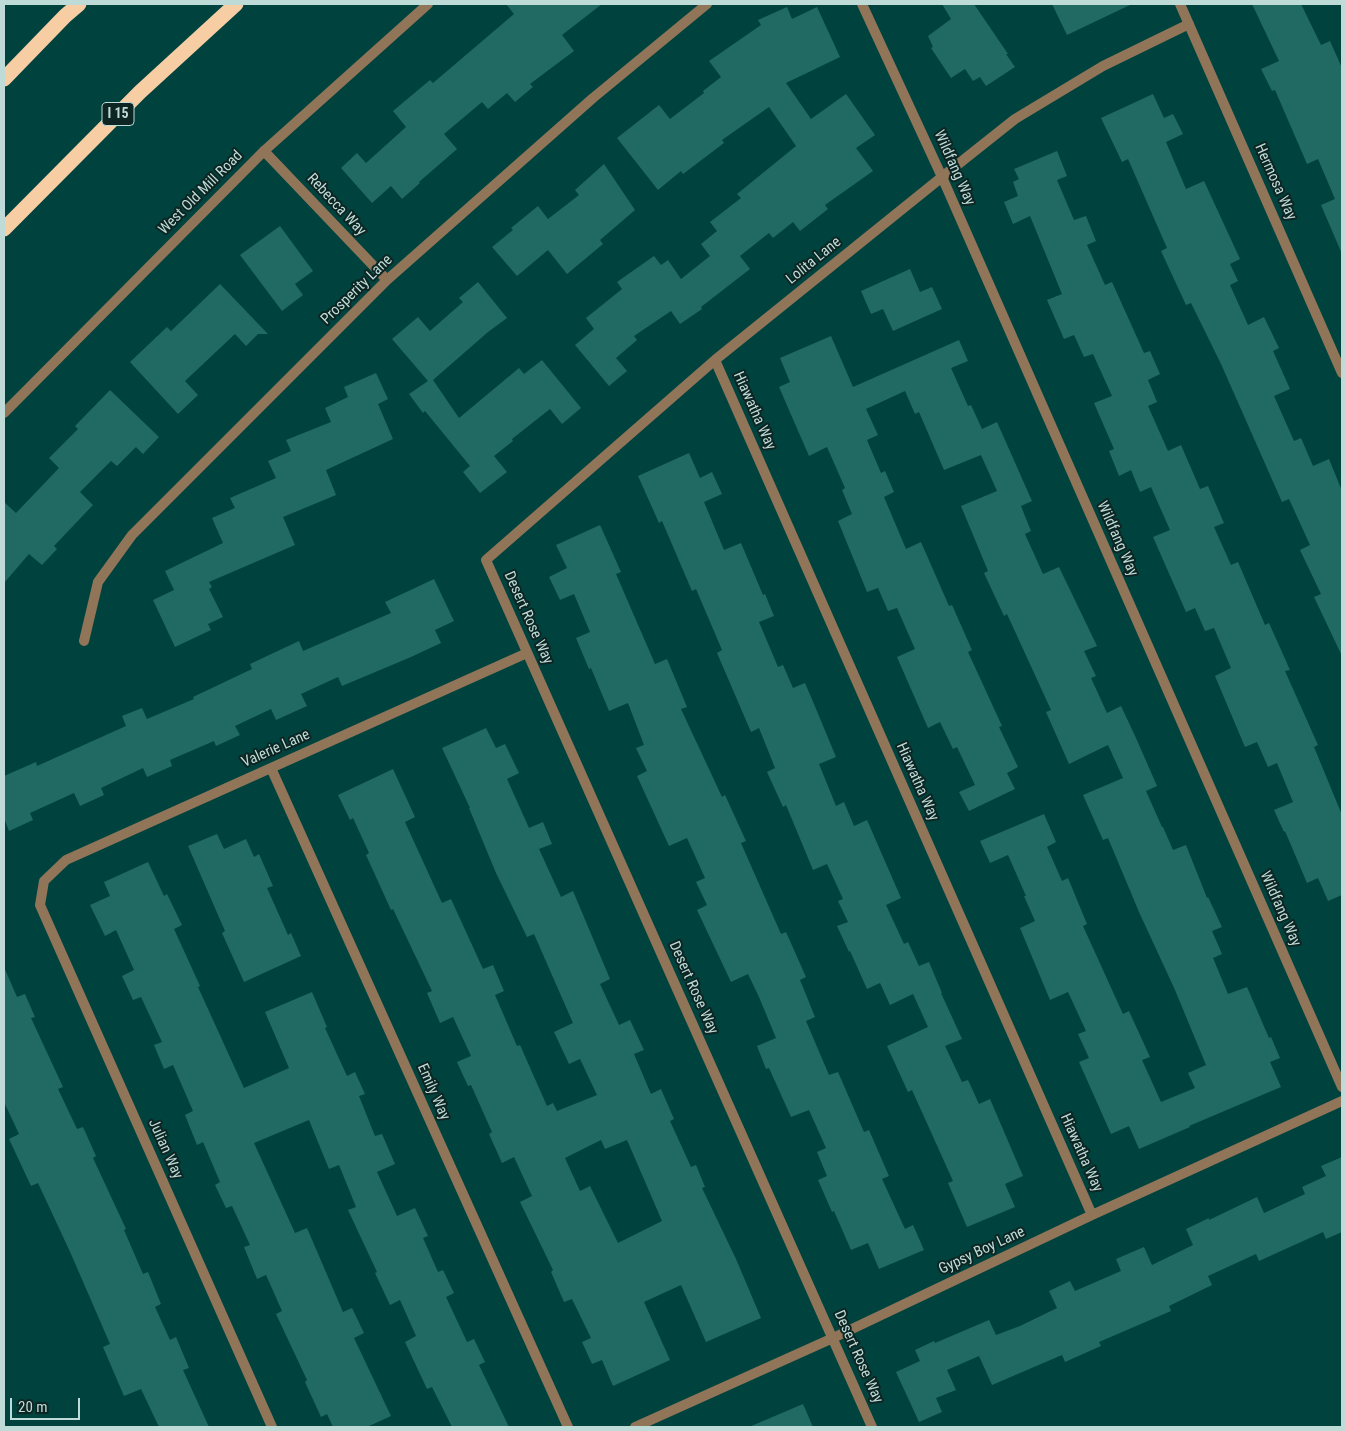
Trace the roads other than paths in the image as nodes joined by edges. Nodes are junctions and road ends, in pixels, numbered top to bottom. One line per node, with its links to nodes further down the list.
1 (79, 4): 8 (highway)
2 (236, 4): 11 (highway, I 15)
3 (428, 4): 9 (street, West Old Mill Road)
4 (707, 4): 12 (street, Prosperity Lane)
5 (862, 4): 10 (street, Wildfang Way)
6 (1180, 4): 7 (street, Hermosa Way)
7 (1189, 24): 10 (street, Lolita Lane); 14 (street, Hermosa Way)
8 (4, 79)
9 (264, 151): 12 (street, Rebecca Way); 15 (street, West Old Mill Road)
10 (942, 177): 13 (street, Lolita Lane); 21 (street, Wildfang Way)
11 (4, 228)
12 (387, 280): 17 (street, Prosperity Lane)
13 (715, 360): 16 (street, Lolita Lane); 23 (street, Hiawatha Way)
14 (1342, 372)
15 (4, 413)
16 (486, 560): 18 (street, Desert Rose Way)
17 (84, 641)
18 (527, 653): 19 (street, Valerie Lane); 24 (street, Desert Rose Way)
19 (271, 768): 20 (street, Valerie Lane); 26 (street, Emily Way)
20 (44, 881): 25 (street, Julian Way)
21 (1342, 1087)
22 (1342, 1101): 23 (street, Gypsy Boy Lane)
23 (1092, 1215): 24 (street, Gypsy Boy Lane)
24 (833, 1338): 27 (street, Gypsy Boy Lane); 28 (street, Desert Rose Way)
25 (272, 1427)
26 (568, 1427)
27 (635, 1427)
28 (872, 1427)

